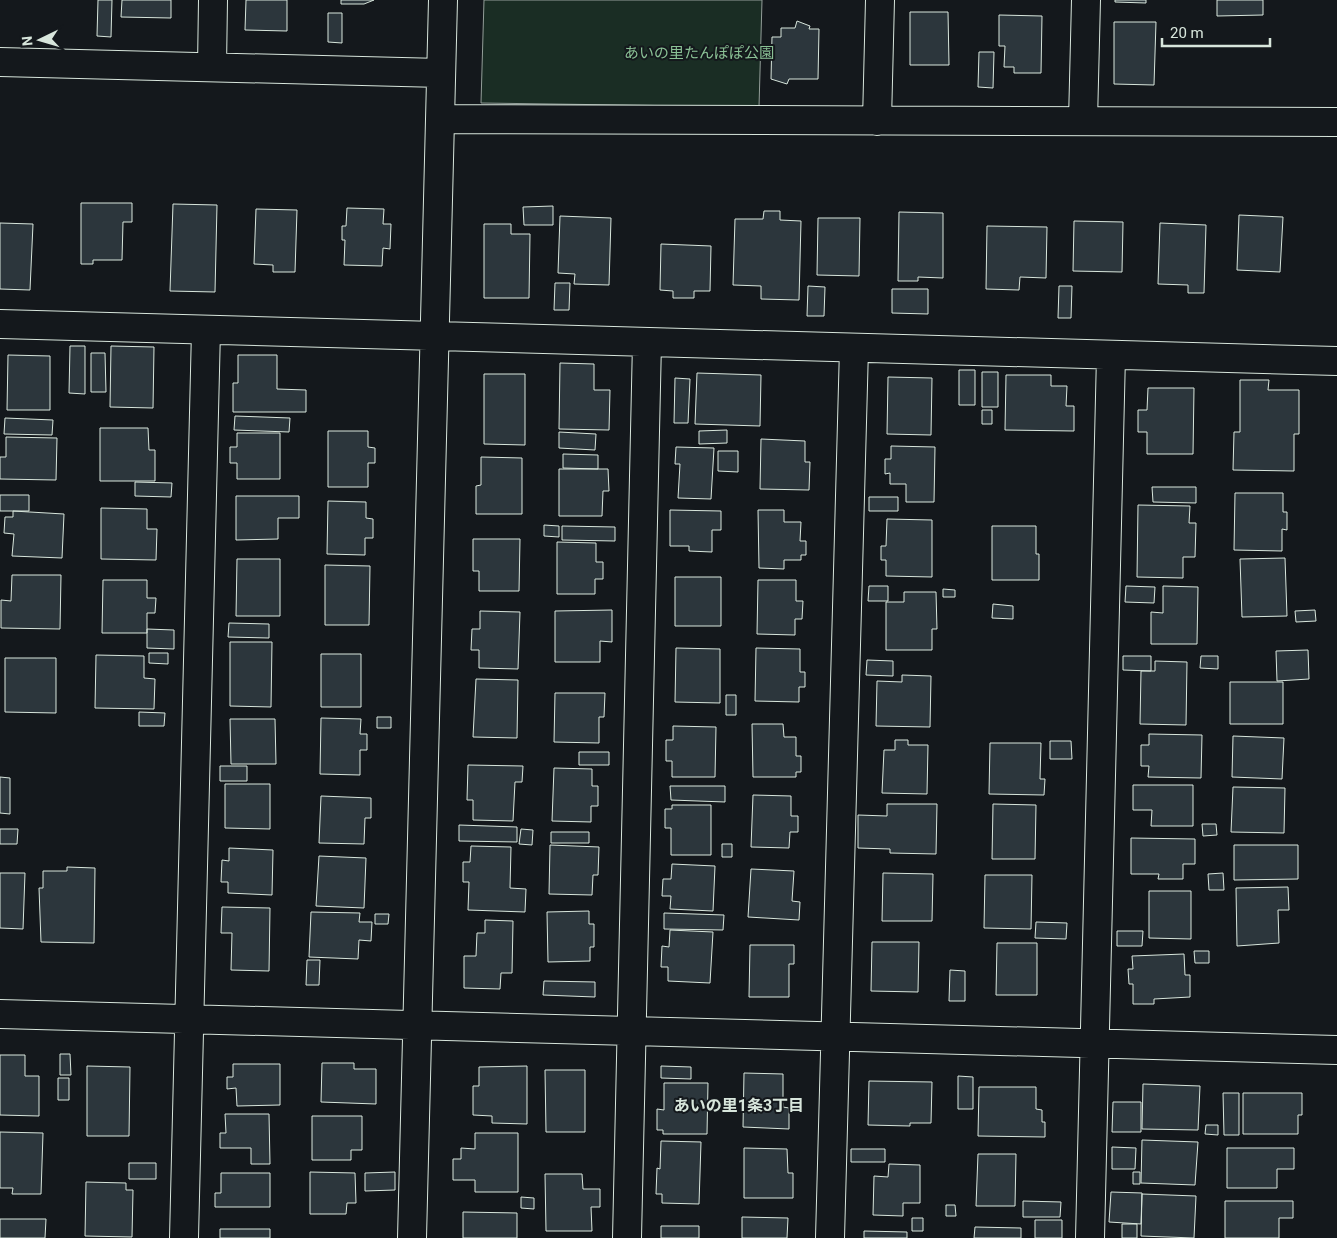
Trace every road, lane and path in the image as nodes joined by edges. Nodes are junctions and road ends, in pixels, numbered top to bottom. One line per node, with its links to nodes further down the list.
1 (214, 0): 6 (street)
2 (443, 0): 7 (street)
3 (880, 0): 9 (street)
4 (1086, 0): 10 (street)
5 (0, 62): 6 (street)
6 (212, 67): 7 (street)
7 (441, 73): 8 (street)
8 (440, 119): 9 (street); 14 (street)
9 (876, 121): 10 (street)
10 (1083, 121): 11 (street)
11 (1337, 122)
12 (0, 324): 13 (street)
13 (206, 330): 14 (street); 20 (street)
14 (434, 337): 15 (street); 21 (street)
15 (647, 342): 16 (street); 22 (street)
16 (854, 348): 17 (street); 23 (street)
17 (1111, 355): 18 (street); 24 (street)
18 (1337, 361)
19 (0, 1014): 20 (street)
20 (189, 1019): 21 (street); 26 (street)
21 (417, 1027): 22 (street); 27 (street)
22 (632, 1032): 23 (street); 28 (street)
23 (835, 1038): 24 (street); 29 (street)
24 (1095, 1044): 25 (street); 30 (street)
25 (1337, 1050)
26 (184, 1238)
27 (412, 1238)
28 (627, 1238)
29 (830, 1238)
30 (1090, 1238)

